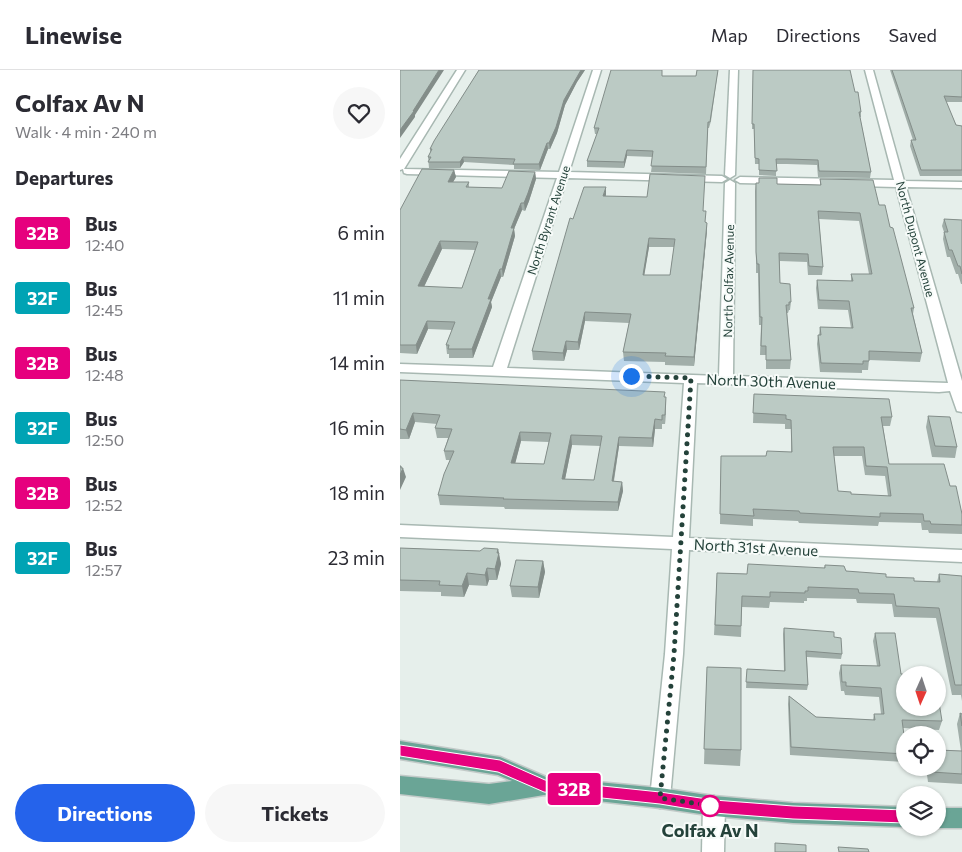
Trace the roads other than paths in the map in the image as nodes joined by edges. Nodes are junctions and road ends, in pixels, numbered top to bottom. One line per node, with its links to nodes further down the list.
1 (462, 70): 5 (street)
2 (597, 70): 6 (street, North Byrant Avenue)
3 (734, 70): 7 (street, North Colfax Avenue)
4 (869, 70): 8 (street, North Dupont Avenue)
5 (402, 170): 6 (street)
6 (563, 175): 7 (street); 11 (street, North Byrant Avenue)
7 (730, 179): 8 (street); 13 (street, North Colfax Avenue)
8 (901, 184): 9 (street); 14 (street, North Dupont Avenue)
9 (962, 186)
10 (400, 368): 11 (street, North 30th Avenue)
11 (499, 371): 12 (street, North 30th Avenue)
12 (691, 378): 13 (street, North 30th Avenue); 17 (street)
13 (726, 380): 14 (street, North 30th Avenue)
14 (959, 386): 15 (street, North Dupont Avenue)
15 (962, 408)
16 (400, 532): 17 (street, North 31st Avenue)
17 (681, 544): 18 (street, North 31st Avenue); 22 (street)
18 (962, 556)
19 (400, 750): 21 (main road)
20 (400, 785): 21 (main road)
21 (544, 786): 22 (main road)
22 (660, 798): 23 (main road)
23 (714, 806): 24 (main road); 27 (street)
24 (896, 817)
25 (946, 818): 26 (main road)
26 (962, 818)
27 (713, 852)

